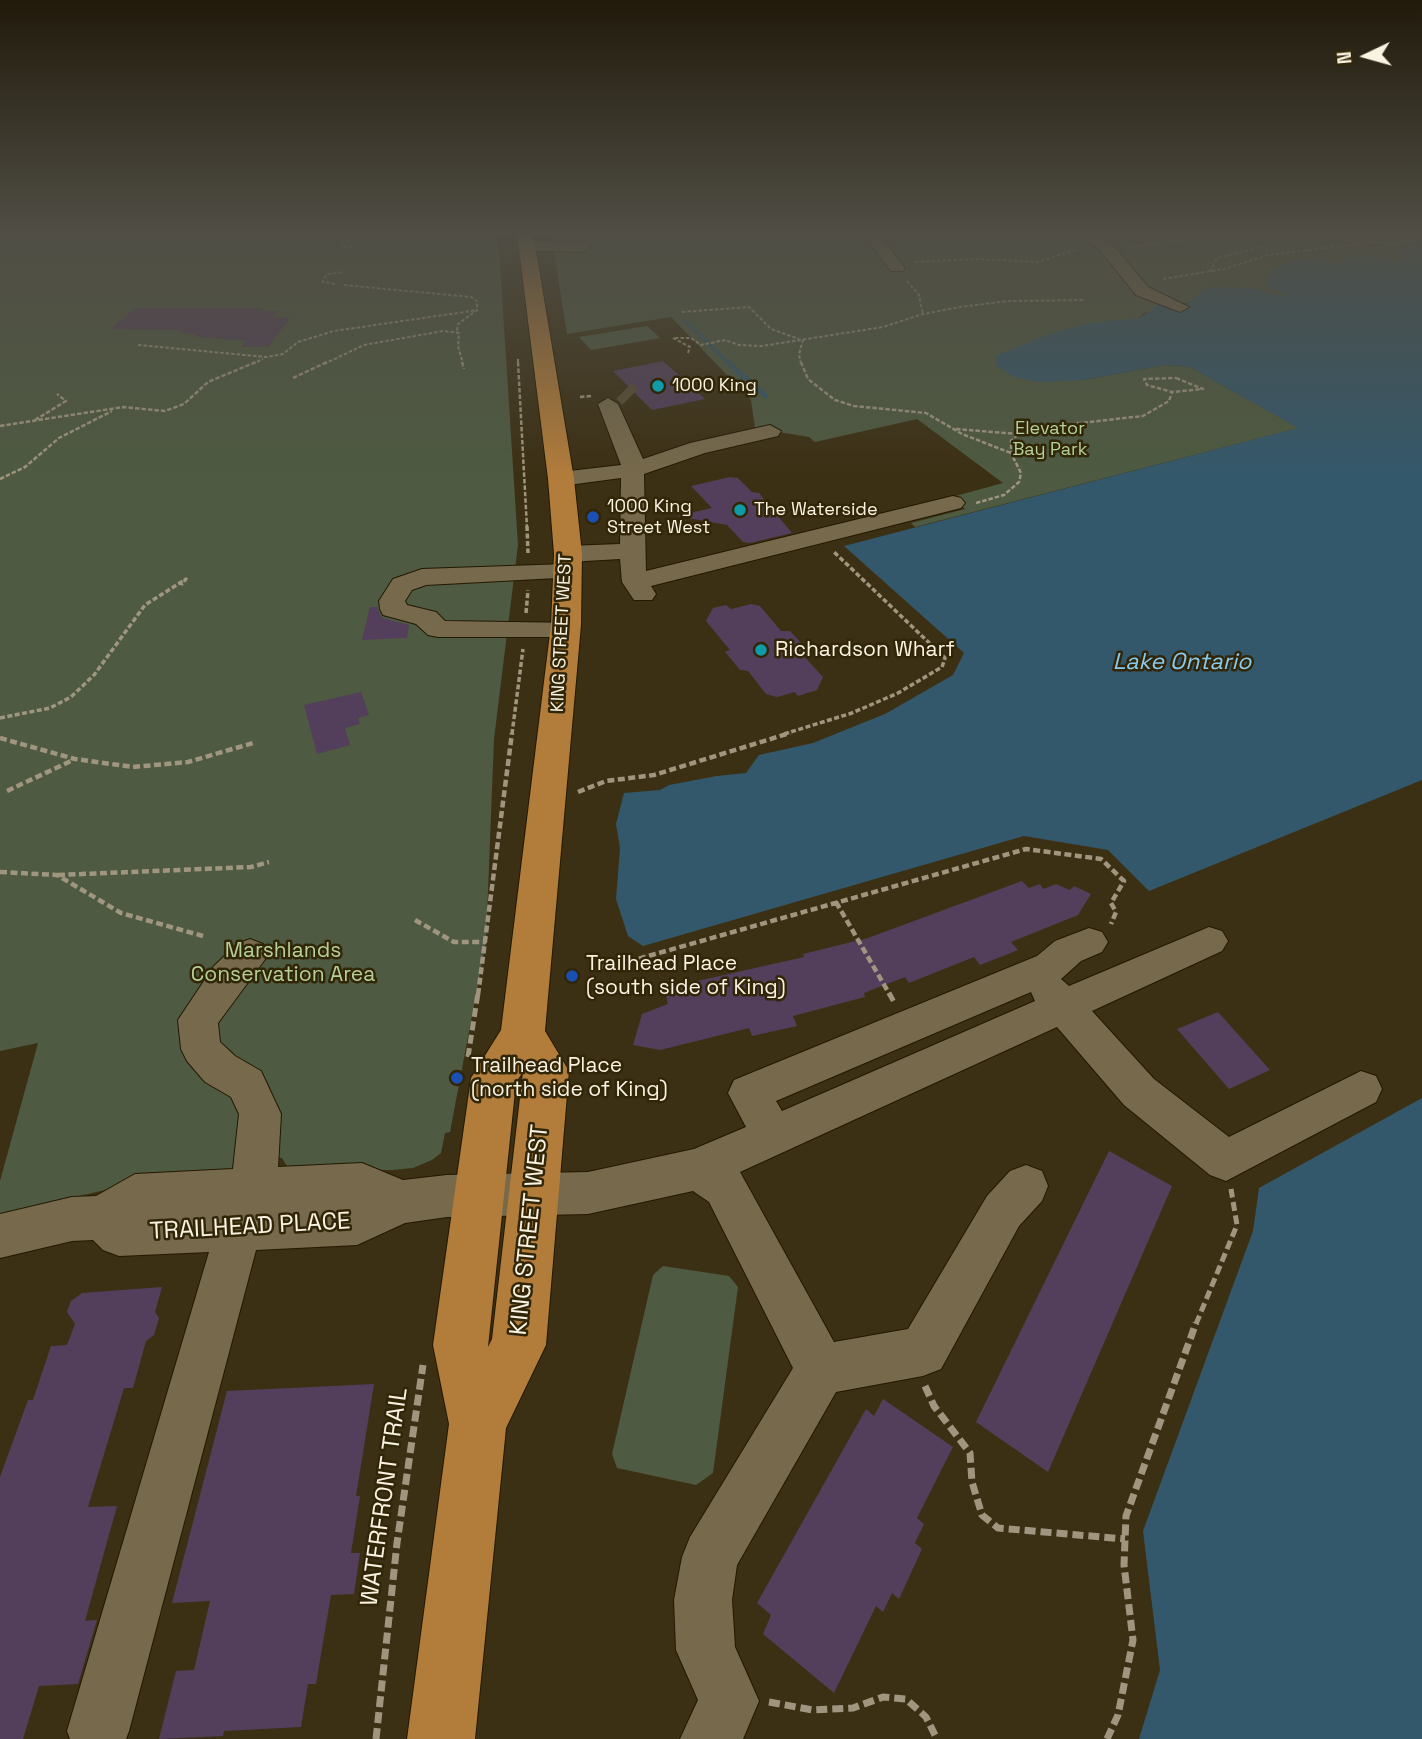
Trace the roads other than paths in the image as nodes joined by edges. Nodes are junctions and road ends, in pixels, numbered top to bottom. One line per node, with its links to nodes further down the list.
1 (537, 314): 5 (main road, KING STREET WEST)
2 (620, 398): 4 (street)
3 (769, 431): 4 (street)
4 (632, 470): 5 (street); 7 (street)
5 (561, 479): 8 (main road, KING STREET WEST)
6 (962, 503): 7 (street)
7 (635, 551): 8 (street)
8 (568, 563): 9 (main road, KING STREET WEST); 9 (street)
9 (566, 629): 15 (main road, KING STREET WEST)
10 (1102, 940): 13 (street)
11 (1209, 941): 14 (street, TRAILHEAD PLACE)
12 (250, 954): 22 (street)
13 (1035, 974): 14 (street); 17 (street)
14 (1064, 1007): 16 (street); 17 (street, TRAILHEAD PLACE)
15 (523, 1034): 20 (main road, KING STREET WEST); 21 (main road, KING STREET WEST)
16 (1361, 1088)
17 (774, 1136): 18 (street, TRAILHEAD PLACE)
18 (698, 1169): 20 (street, TRAILHEAD PLACE); 24 (street)
19 (1026, 1186): 24 (street)
20 (534, 1194): 21 (street, TRAILHEAD PLACE); 25 (main road, KING STREET WEST)
21 (481, 1196): 22 (street, TRAILHEAD PLACE); 25 (main road, KING STREET WEST)
22 (246, 1208): 23 (street, TRAILHEAD PLACE); 27 (street)
23 (0, 1236)
24 (821, 1370): 26 (street)
25 (478, 1424): 28 (main road, KING STREET WEST)
26 (720, 1720)
27 (98, 1731)
28 (441, 1739)

